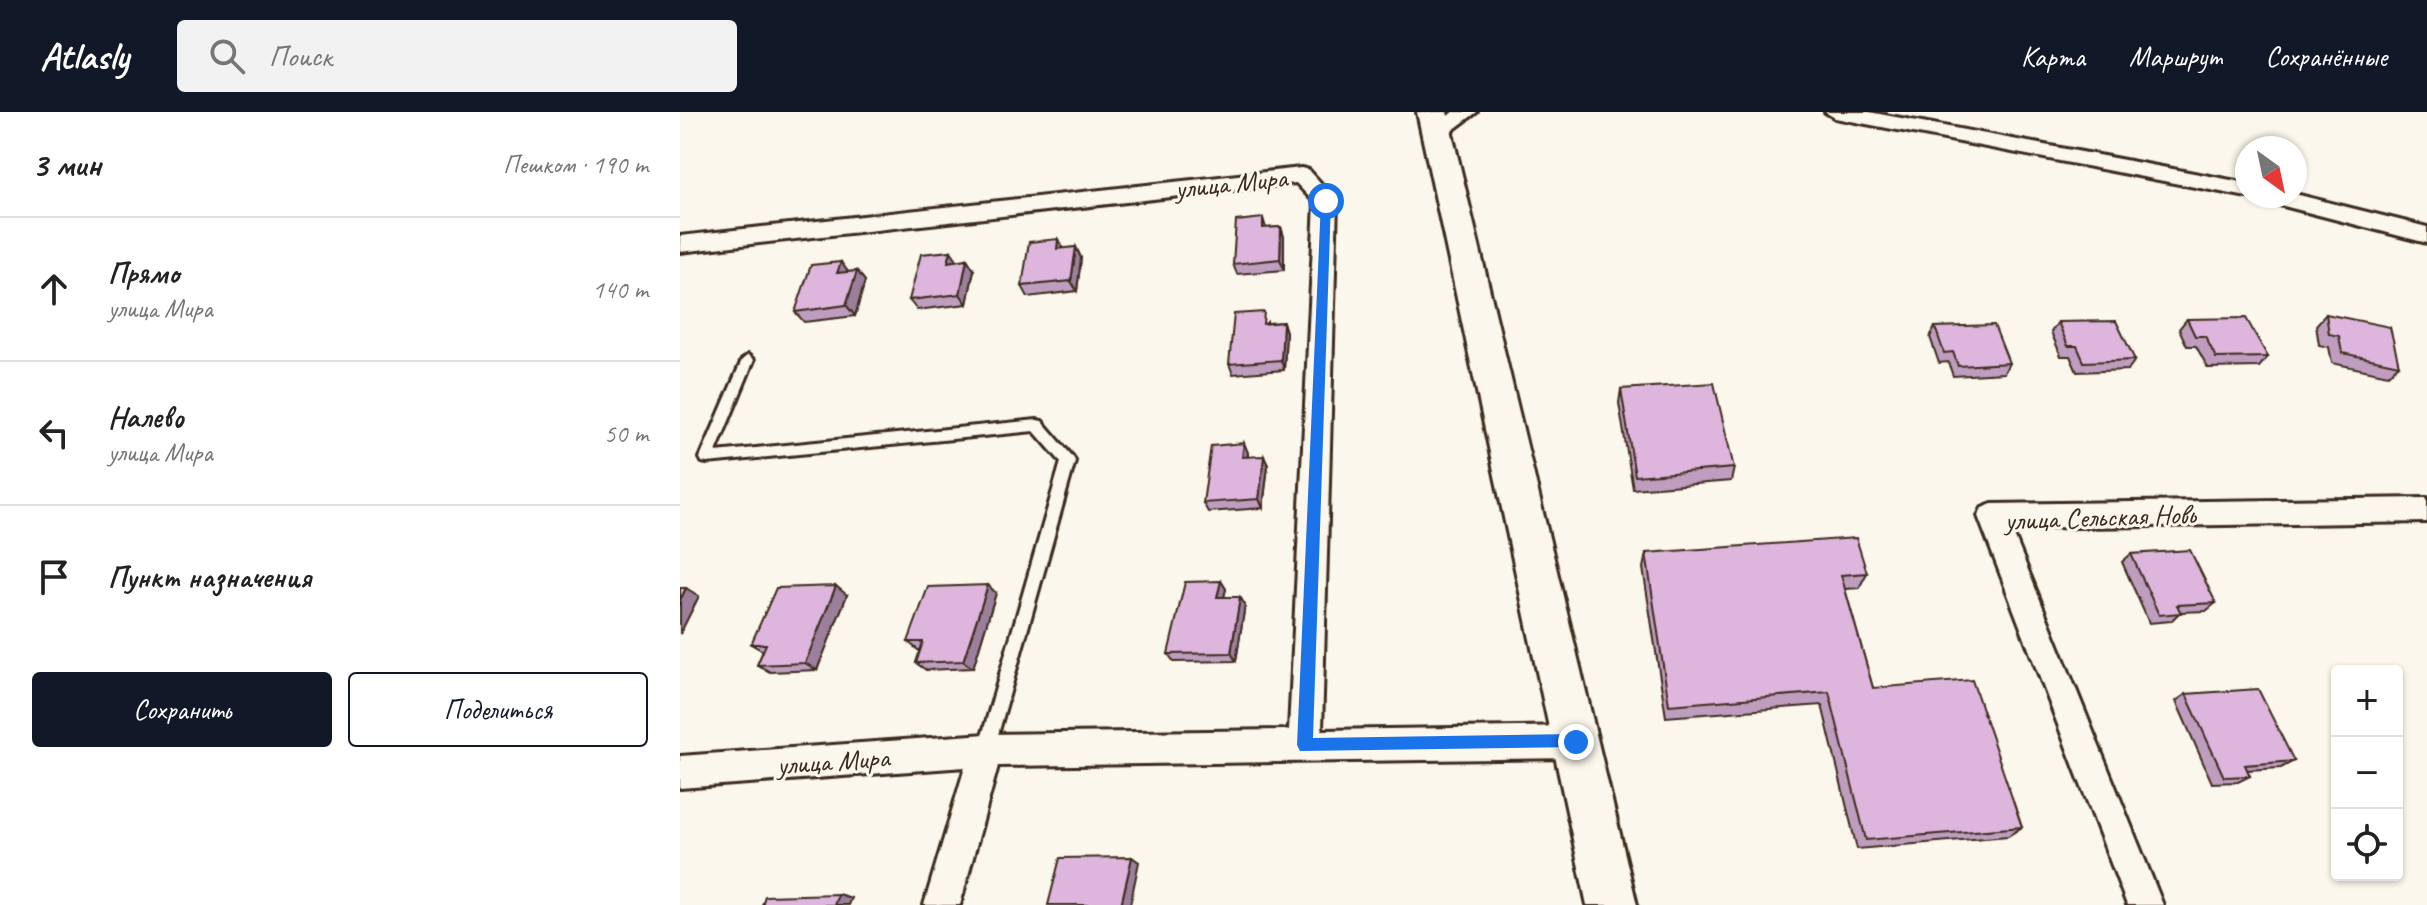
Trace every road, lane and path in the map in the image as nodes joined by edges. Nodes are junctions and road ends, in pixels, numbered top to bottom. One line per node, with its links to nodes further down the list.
1 (1835, 112): 3 (street)
2 (1446, 118): 9 (street)
3 (2235, 188)
4 (2307, 205): 5 (street)
5 (2427, 235)
6 (680, 244): 10 (street, улица Мира)
7 (748, 360): 11 (lane)
8 (2427, 510): 15 (street, улица Сельская Новь)
9 (1576, 742): 10 (street, улица Мира); 14 (street)
10 (1305, 745): 11 (street, улица Мира)
11 (986, 750): 12 (street, улица Мира); 13 (street)
12 (680, 772)
13 (942, 905)
14 (1612, 905)
15 (2145, 905)

